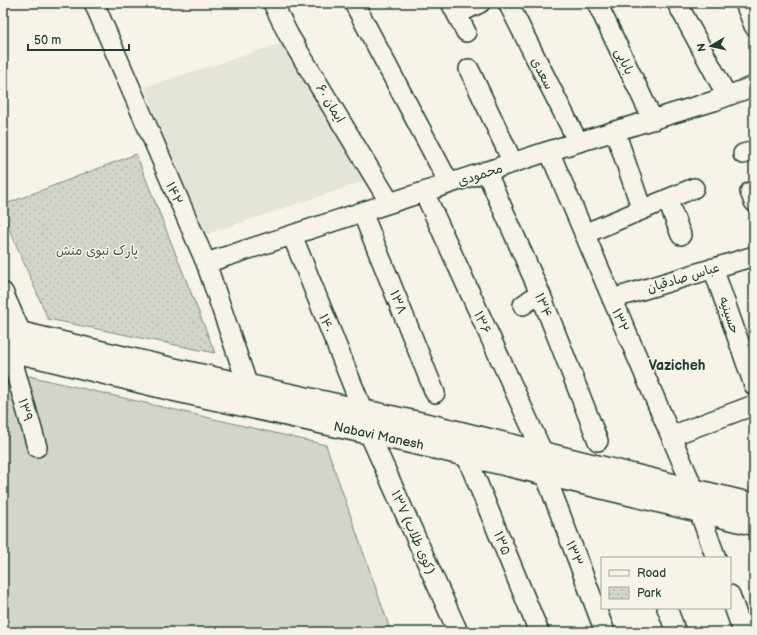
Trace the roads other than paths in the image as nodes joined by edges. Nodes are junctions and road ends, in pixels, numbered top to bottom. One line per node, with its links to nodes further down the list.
1 (94, 3): 32 (street, ۱۴۲)
2 (273, 3): 25 (street, ایمان ۶۰)
3 (354, 3): 21 (street)
4 (480, 3): 9 (street)
5 (508, 3): 17 (street, سعدی)
6 (597, 3): 15 (street, بابایی)
7 (676, 3): 14 (street)
8 (745, 3): 10 (street)
9 (454, 8): 11 (street)
10 (754, 26)
11 (466, 32)
12 (469, 69): 19 (street)
13 (754, 86): 14 (street, محمودی)
14 (727, 96): 15 (street, محمودی)
15 (653, 120): 16 (street, محمودی)
16 (615, 131): 17 (street, محمودی); 26 (street)
17 (578, 142): 18 (street, محمودی)
18 (549, 151): 19 (street, محمودی); 28 (street, ۱۳۲)
19 (513, 163): 20 (street, محمودی)
20 (486, 171): 21 (street, محمودی); 35 (street, ۱۳۴)
21 (449, 183): 23 (street, محمودی)
22 (694, 188): 24 (street)
23 (424, 192): 25 (street, محمودی); 49 (street, ۱۳۶)
24 (667, 199): 26 (street); 30 (street)
25 (390, 203): 27 (street, محمودی)
26 (642, 210): 28 (street)
27 (362, 212): 29 (street, محمودی); 41 (street, ۱۳۸)
28 (584, 234): 36 (street, ۱۳۲)
29 (292, 235): 32 (street, محمودی); 43 (street, ۱۴۰)
30 (681, 235)
31 (754, 256): 33 (street, عباس صادقیان)
32 (206, 263): 40 (street, ۱۴۲)
33 (713, 268): 36 (street, عباس صادقیان); 39 (street, حسینیه)
34 (3, 292): 38 (street, ۱۳۹)
35 (540, 293): 37 (street); 46 (street, ۱۳۴)
36 (612, 299): 45 (street, ۱۳۲)
37 (523, 305)
38 (9, 340): 40 (main road, Nabavi Manesh); 44 (main road, Nabavi Manesh); 47 (street, ۱۳۹)
39 (754, 385)
40 (248, 386): 43 (main road, Nabavi Manesh)
41 (436, 393)
42 (754, 405): 45 (street)
43 (363, 411): 49 (main road, Nabavi Manesh)
44 (369, 433): 48 (main road, Nabavi Manesh); 57 (street, ۱۳۷ (کوی طلاب))
45 (671, 436): 50 (street, ۱۳۲)
46 (598, 441)
47 (37, 447)
48 (466, 455): 49 (main road, Nabavi Manesh); 58 (street, ۱۳۵)
49 (544, 463): 50 (main road, Nabavi Manesh); 52 (main road, Nabavi Manesh); 59 (street, ۱۳۳)
50 (694, 490): 51 (main road, Nabavi Manesh)
51 (754, 504)
52 (699, 511): 53 (main road, Nabavi Manesh); 54 (street)
53 (754, 524)
54 (716, 557)
55 (731, 598): 61 (street)
56 (667, 609): 60 (street)
57 (458, 632)
58 (539, 632)
59 (605, 632)
60 (676, 632)
61 (744, 632)

